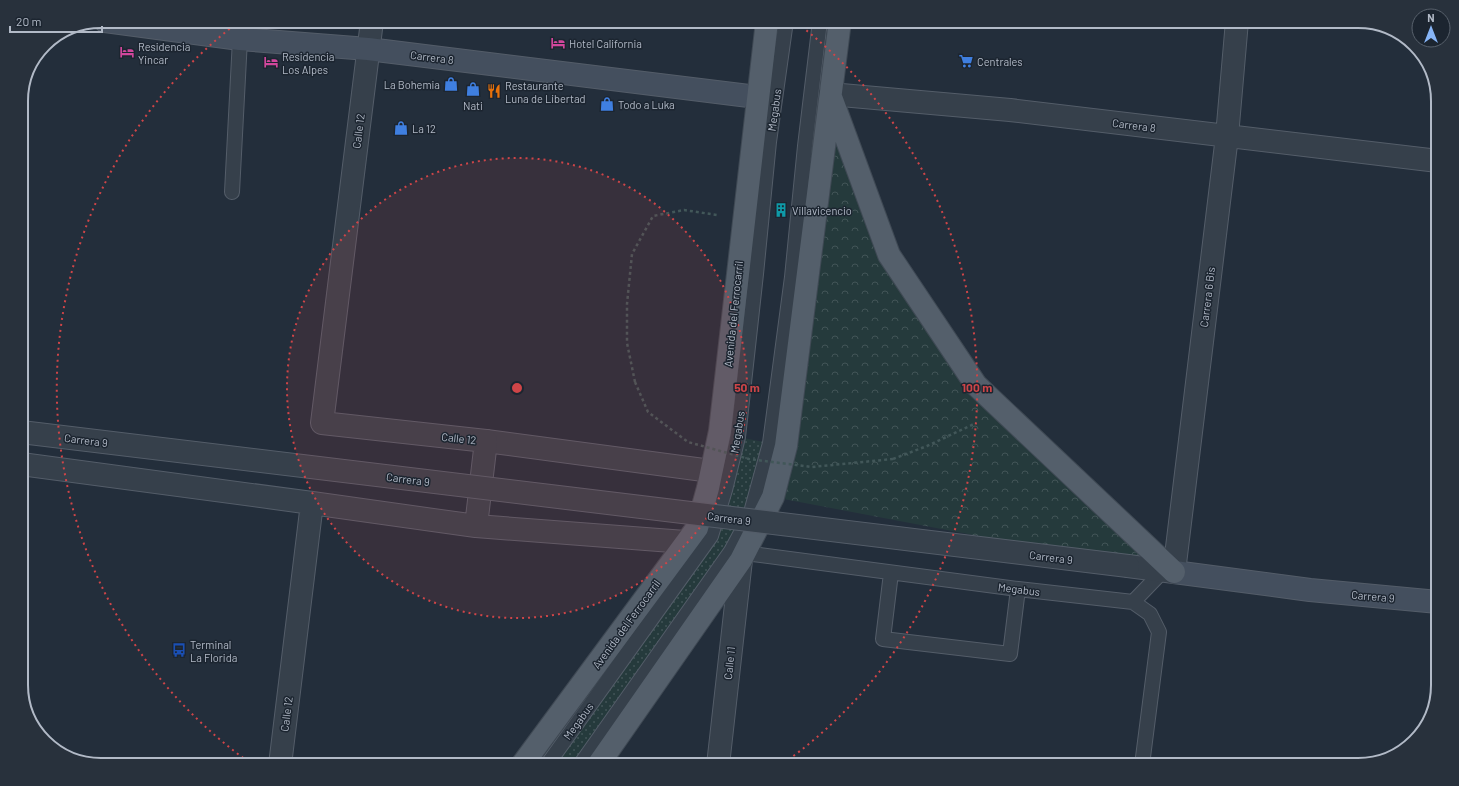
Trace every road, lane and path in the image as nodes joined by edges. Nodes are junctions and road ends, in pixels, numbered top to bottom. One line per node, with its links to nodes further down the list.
1 (158, 28): 8 (main road, Carrera 8)
2 (371, 28): 9 (street, Calle 12)
3 (766, 28): 11 (main road, Avenida del Ferrocarril)
4 (785, 28): 32 (lane, Megabus)
5 (819, 28): 24 (lane)
6 (839, 28): 10 (main road)
7 (1236, 28): 12 (street, Carrera 6 Bis)
8 (240, 39): 9 (main road, Carrera 8); 14 (lane)
9 (368, 49): 11 (main road, Carrera 8); 18 (street, Calle 12)
10 (830, 94): 12 (street, Carrera 8); 16 (main road); 24 (main road)
11 (757, 97): 15 (main road, Avenida del Ferrocarril)
12 (1227, 136): 13 (street, Carrera 8); 25 (street, Carrera 6 Bis)
13 (1431, 160)
14 (232, 192)
15 (744, 219): 16 (path, bridge); 20 (main road, Avenida del Ferrocarril)
16 (1004, 411): 25 (main road)
17 (28, 433): 25 (street, Carrera 9, bridge)
18 (486, 441): 20 (street); 22 (street, Calle 12)
19 (28, 465): 21 (street)
20 (712, 471): 23 (main road, Avenida del Ferrocarril)
21 (312, 503): 22 (street); 30 (street, Calle 12)
22 (476, 526): 23 (street)
23 (686, 542): 31 (main road, Avenida del Ferrocarril)
24 (739, 555): 26 (lane, Megabus); 33 (lane); 34 (main road); 35 (street, Calle 11)
25 (1168, 572): 28 (main road, Carrera 9); 29 (lane)
26 (891, 573): 27 (lane, Megabus); 27 (lane)
27 (1018, 589): 29 (lane, Megabus)
28 (1431, 601)
29 (1132, 602): 36 (lane, Megabus)
30 (281, 758)
31 (527, 758)
32 (551, 758)
33 (585, 758)
34 (603, 758)
35 (719, 758)
36 (1143, 758)

